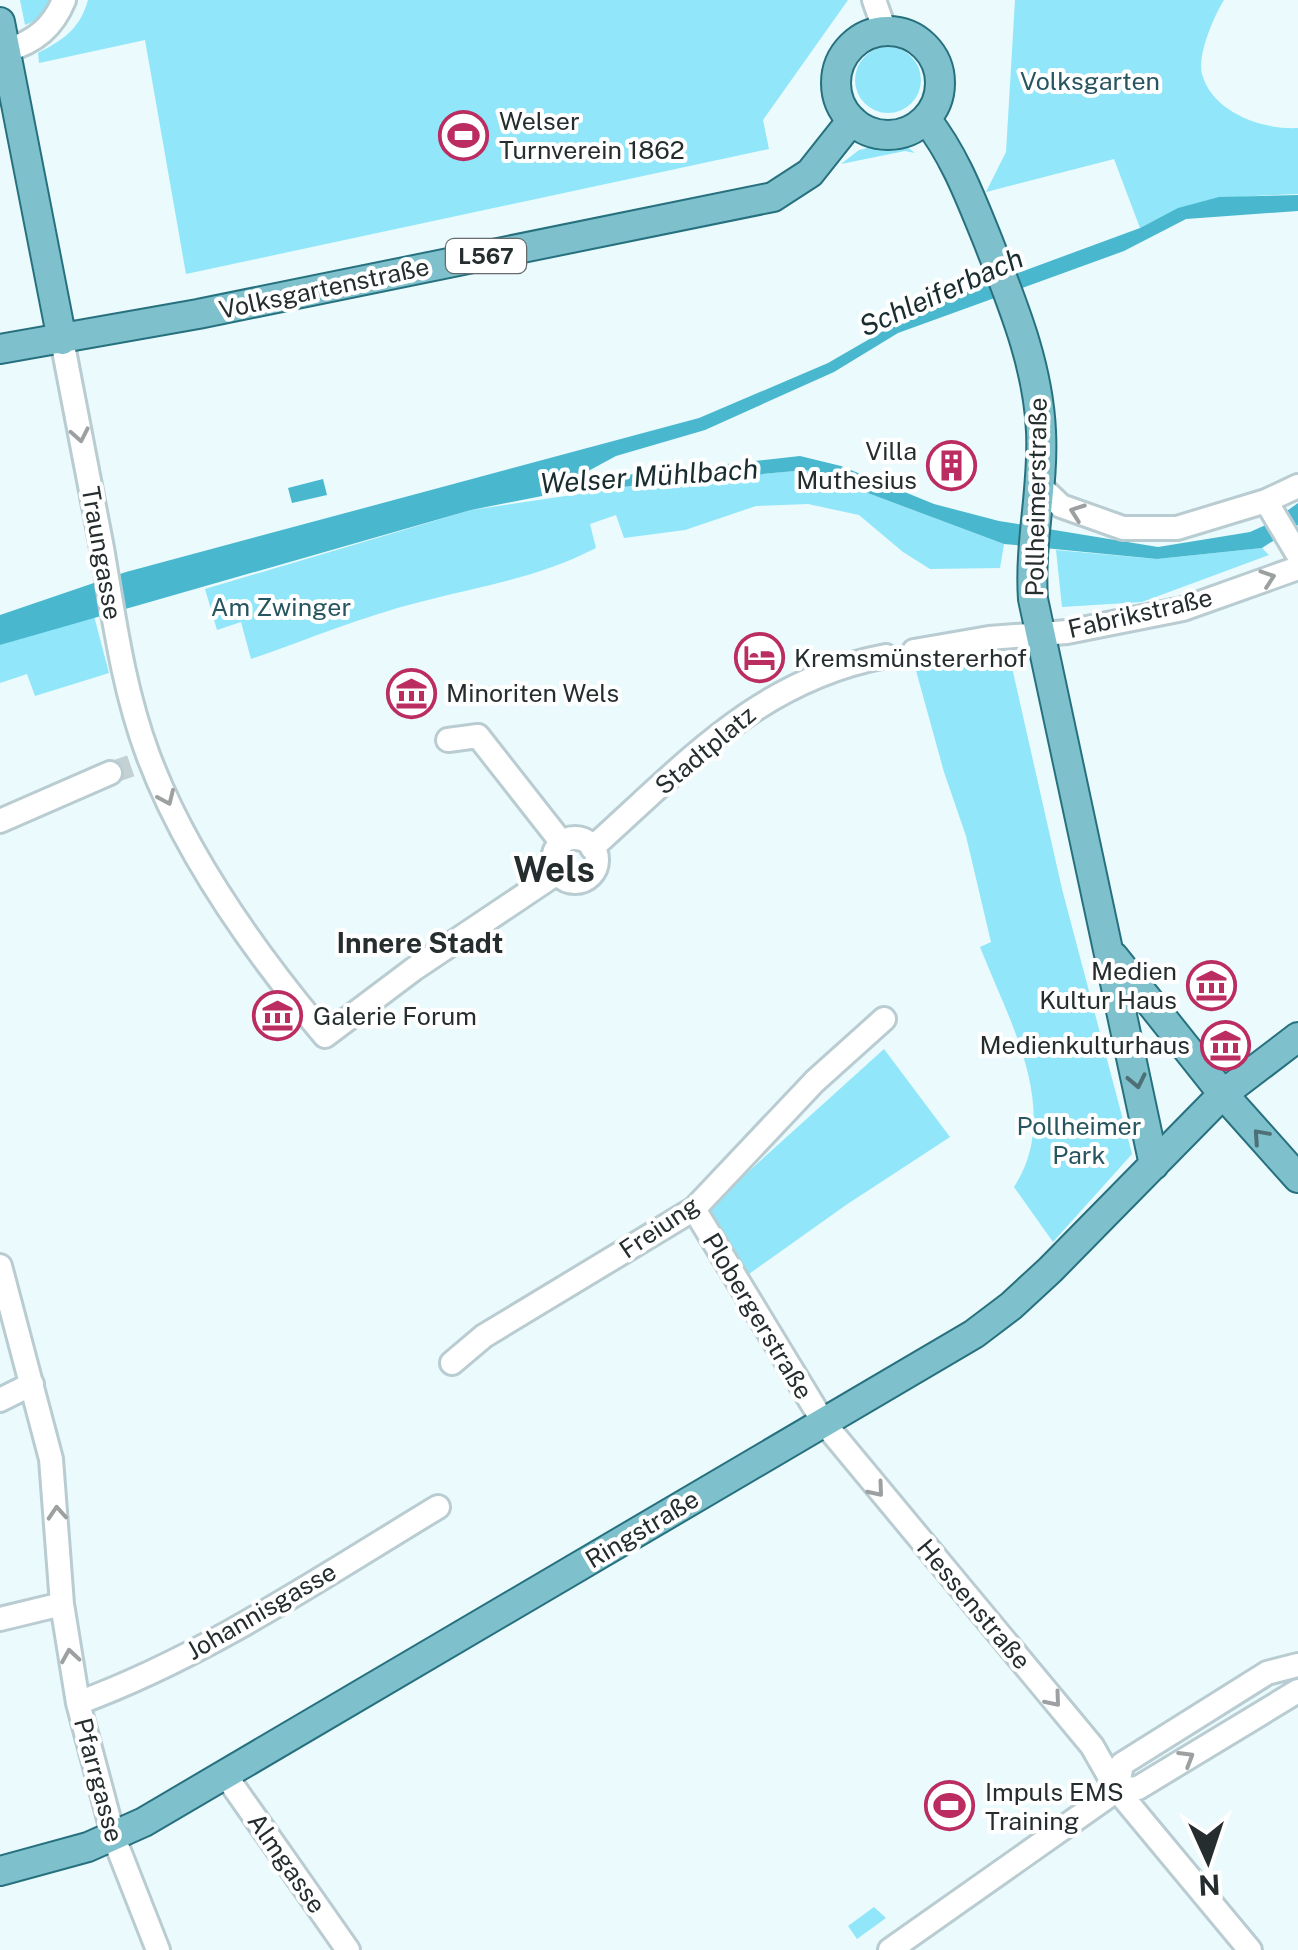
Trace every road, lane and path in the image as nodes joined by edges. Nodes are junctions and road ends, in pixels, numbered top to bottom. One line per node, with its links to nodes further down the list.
1 (64, 0): 5 (street)
2 (874, 0): 4 (street)
3 (0, 22): 5 (main road, Traungasse)
4 (885, 30): 6 (main road); 7 (main road)
5 (7, 50): 8 (main road, Traungasse)
6 (926, 118): 7 (main road); 10 (main road, Pollheimerstraße)
7 (852, 120): 8 (main road, Volksgartenstraße / L567)
8 (62, 340): 9 (main road, Volksgartenstraße); 25 (street, Traungasse, one-way to 25)
9 (0, 349)
10 (1038, 484): 12 (street, one-way to 10); 14 (main road, Pollheimerstraße)
11 (1298, 486): 12 (street)
12 (1271, 510): 13 (street)
13 (1298, 559): 14 (street, Fabrikstraße, one-way to 13)
14 (1038, 634): 15 (street); 23 (main road, Pollheimerstraße)
15 (914, 651)
16 (886, 656): 21 (street, Stadtplatz)
17 (448, 740): 20 (street)
18 (110, 774): 19 (street)
19 (0, 821)
20 (562, 843): 21 (street); 22 (street)
21 (592, 848): 22 (street, Stadtplatz)
22 (557, 873): 25 (street, Stadtplatz)
23 (1110, 952): 27 (main road, Pollheimerstraße); 28 (main road, Pollheimerstraße, one-way to 28)
24 (884, 1020): 30 (street, Freiung)
25 (325, 1036)
26 (1298, 1037): 27 (main road, Ringstraße)
27 (1223, 1094): 28 (main road, Ringstraße); 29 (main road, Pollheimerstraße, one-way to 27)
28 (1154, 1164): 35 (main road, Ringstraße)
29 (1298, 1178)
30 (694, 1209): 32 (street, Freiung); 35 (street, Plobergerstraße)
31 (0, 1266): 33 (street, Pfarrgasse)
32 (452, 1363)
33 (32, 1384): 34 (street); 37 (street, Pfarrgasse, one-way to 33)
34 (0, 1400)
35 (824, 1423): 42 (main road, Ringstraße); 43 (street, Hessenstraße, one-way to 43)
36 (438, 1507): 41 (street, Johannisgasse)
37 (62, 1604): 38 (street); 41 (street, Pfarrgasse, one-way to 37)
38 (0, 1620)
39 (1298, 1666): 43 (street)
40 (1298, 1692): 43 (street, one-way to 40)
41 (78, 1702): 44 (street, Pfarrgasse)
42 (226, 1776): 44 (main road, Ringstraße); 47 (street, Almgasse)
43 (1117, 1790): 48 (street); 49 (street, Hessenstraße)
44 (114, 1838): 45 (main road, Ringstraße); 46 (street, Pfarrgasse)
45 (0, 1871)
46 (158, 1950)
47 (348, 1950)
48 (890, 1950)
49 (1250, 1950)

